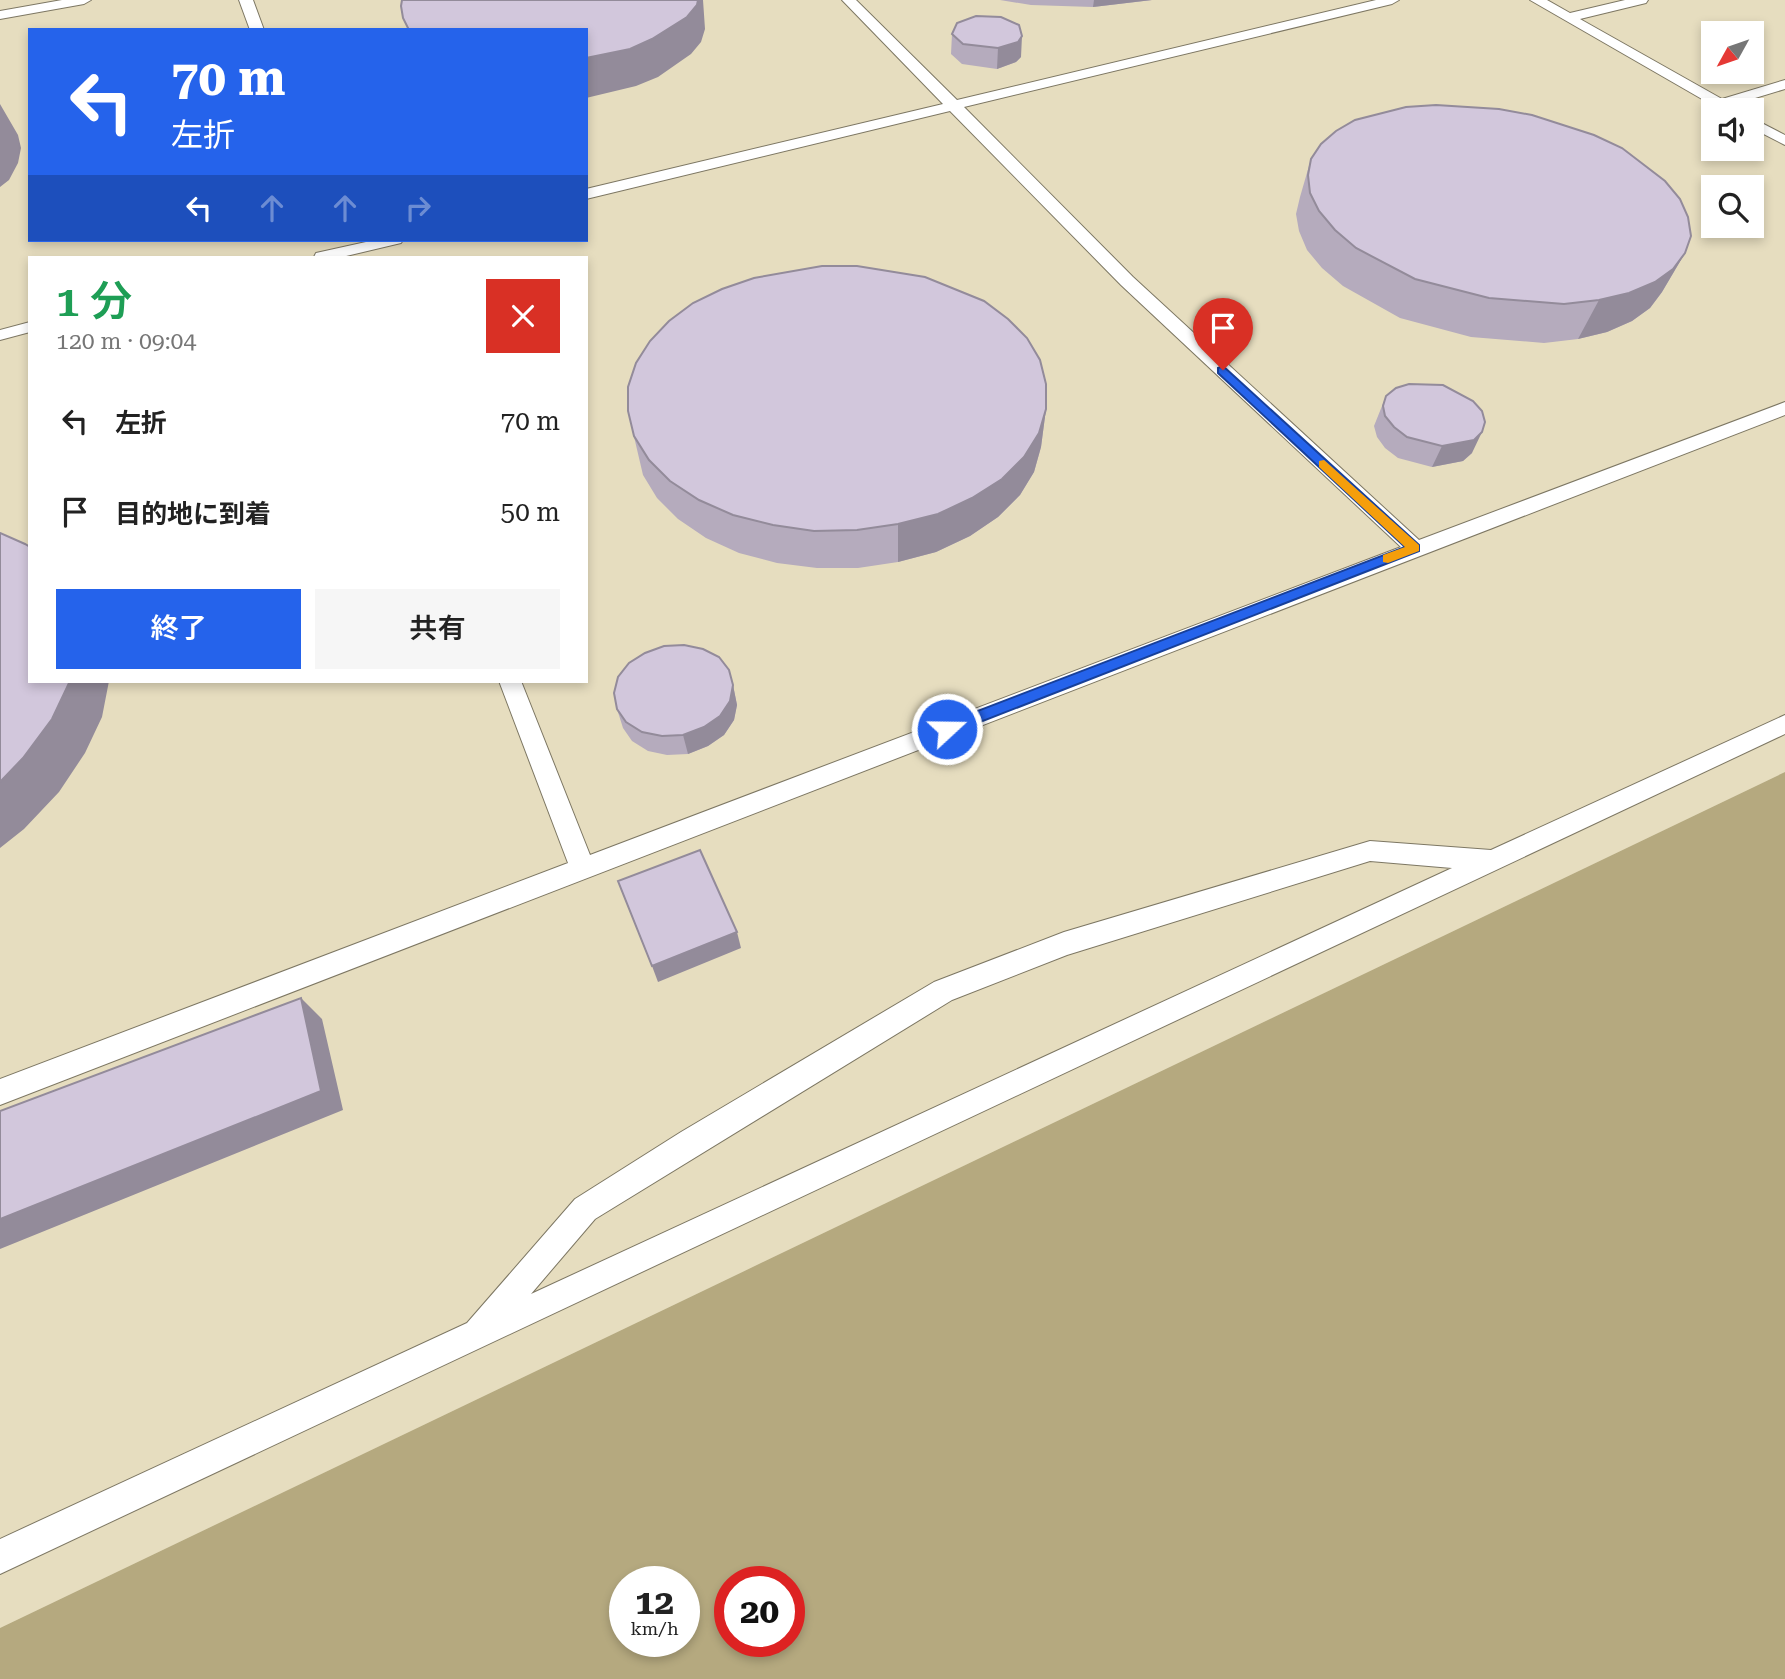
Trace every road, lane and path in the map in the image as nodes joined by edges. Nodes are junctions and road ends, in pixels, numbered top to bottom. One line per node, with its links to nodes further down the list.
1 (84, 0): 7 (lane)
2 (246, 0): 9 (lane)
3 (849, 0): 13 (lane)
4 (1392, 0): 13 (lane)
5 (1537, 0): 8 (lane)
6 (1641, 0): 8 (lane)
7 (0, 15)
8 (1568, 18): 11 (lane)
9 (256, 28)
10 (1785, 84): 12 (lane)
11 (1709, 98)
12 (1748, 98)
13 (953, 106): 16 (lane); 23 (lane)
14 (1764, 129): 15 (lane)
15 (1785, 141)
16 (588, 194)
17 (385, 242): 18 (lane)
18 (343, 250): 19 (lane)
19 (325, 256)
20 (28, 328): 21 (lane)
21 (0, 335)
22 (1785, 408): 23 (lane)
23 (1415, 548): 27 (lane)
24 (511, 683): 27 (lane)
25 (1785, 724): 26 (lane)
26 (1493, 860): 29 (lane); 29 (lane)
27 (583, 870): 28 (lane)
28 (0, 1093)
29 (473, 1336): 30 (lane)
30 (0, 1557)

